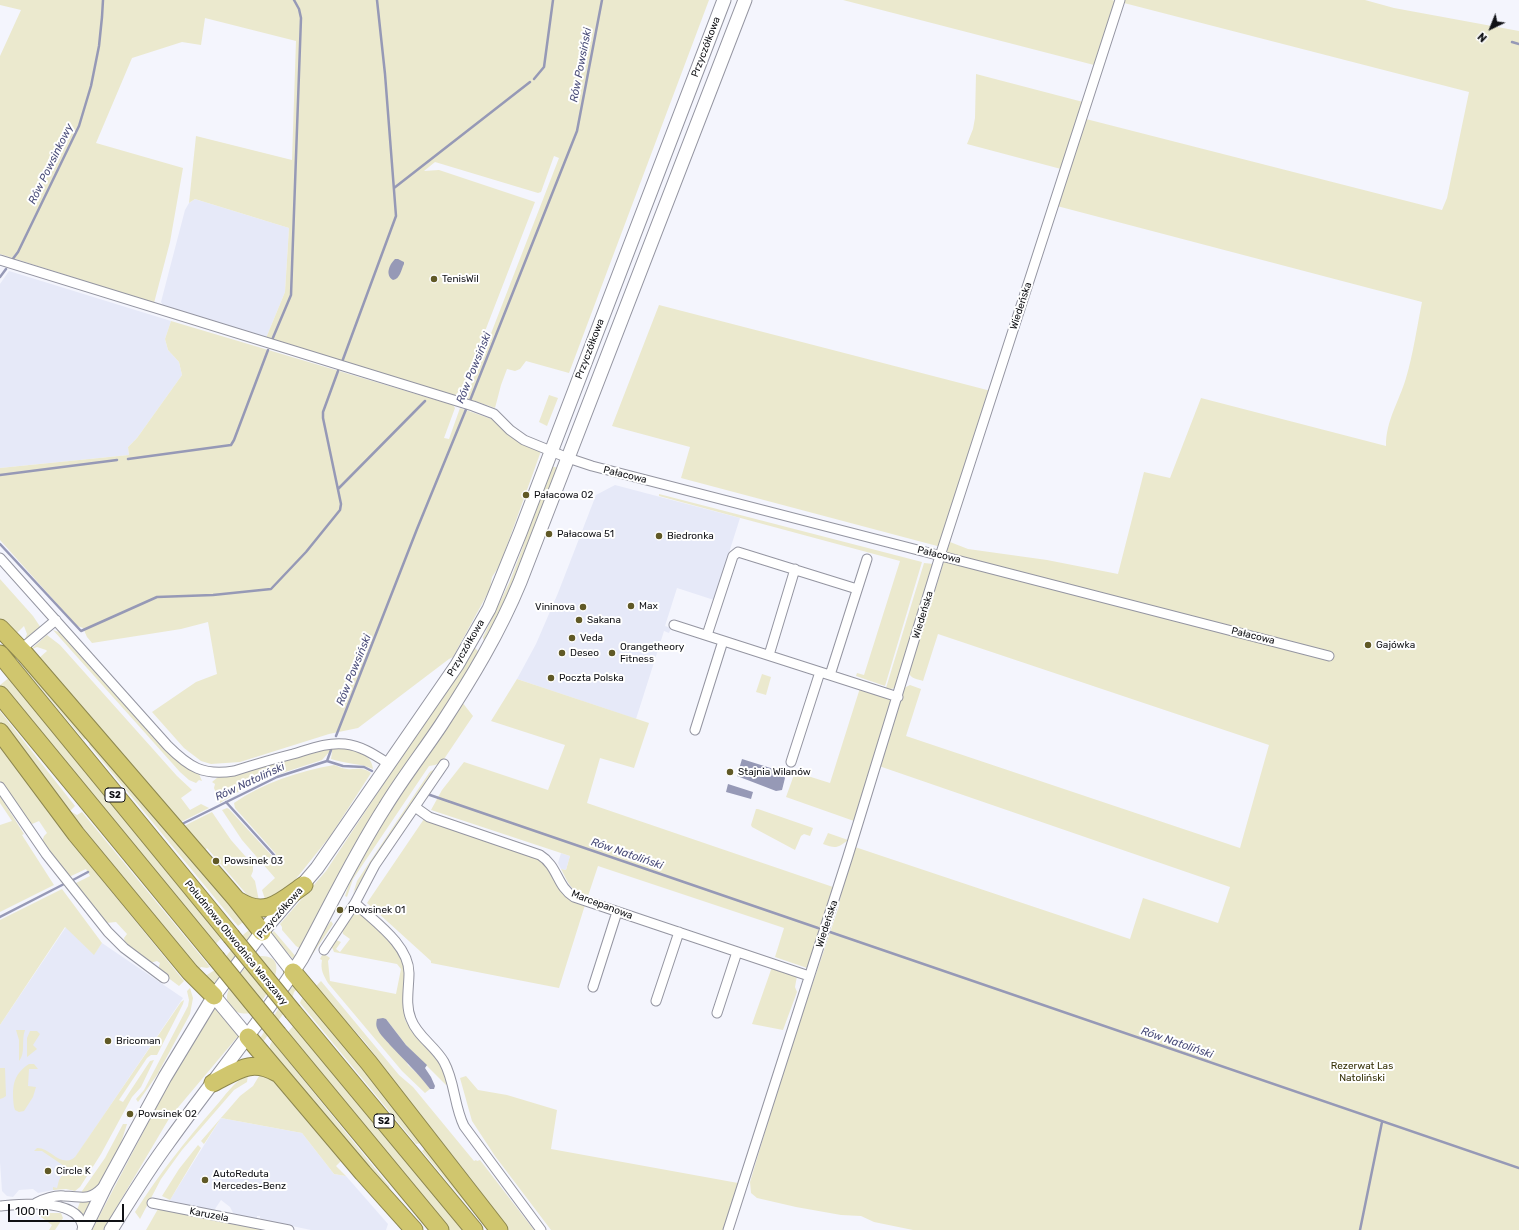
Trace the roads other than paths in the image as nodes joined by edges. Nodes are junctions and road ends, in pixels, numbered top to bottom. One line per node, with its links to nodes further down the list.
1 (724, 0): 4 (main road, Przyczółkowa)
2 (745, 0): 5 (main road, Przyczółkowa)
3 (1120, 0): 9 (street, Wiedeńska)
4 (679, 119): 5 (main road); 7 (main road, Przyczółkowa)
5 (691, 141): 8 (main road, Przyczółkowa)
6 (0, 260): 7 (street, Pałacowa)
7 (551, 451): 8 (street, Pałacowa); 16 (main road, Przyczółkowa)
8 (568, 458): 9 (street, Pałacowa); 21 (main road, Przyczółkowa)
9 (940, 556): 24 (street, Pałacowa); 28 (street, Wiedeńska)
10 (0, 558): 14 (street)
11 (867, 559): 13 (street)
12 (795, 570): 13 (street); 18 (street); 23 (street)
13 (857, 589): 26 (street)
14 (56, 620): 20 (street); 32 (street)
15 (674, 625): 18 (street)
16 (479, 627): 21 (main road); 32 (main road, Przyczółkowa)
17 (0, 628): 37 (highway)
18 (707, 635): 19 (street)
19 (723, 641): 23 (street); 29 (street)
20 (26, 645)
21 (488, 650): 44 (main road, Przyczółkowa)
22 (0, 654): 63 (highway, Południowa Obwodnica Warszawy / S2, bridge)
23 (769, 655): 25 (street)
24 (1329, 656)
25 (820, 672): 26 (street); 31 (street)
26 (830, 675): 28 (street)
27 (0, 695): 62 (highway, S2, bridge)
28 (898, 697): 45 (street, Wiedeńska)
29 (695, 730)
30 (0, 732): 48 (highway)
31 (791, 762)
32 (389, 764): 36 (main road, Przyczółkowa)
33 (444, 764): 35 (street)
34 (0, 787): 46 (street)
35 (415, 807): 38 (street); 39 (street, Marcepanowa)
36 (304, 885): 37 (highway); 40 (main road, Przyczółkowa)
37 (236, 899): 40 (highway)
38 (355, 903): 42 (street); 65 (street)
39 (618, 912): 41 (street, Marcepanowa); 47 (street)
40 (262, 932): 44 (main road); 48 (main road, Przyczółkowa)
41 (679, 932): 43 (street, Marcepanowa); 49 (street)
42 (324, 950)
43 (737, 952): 45 (street, Marcepanowa); 50 (street)
44 (294, 972): 51 (main road, Przyczółkowa); 64 (highway)
45 (809, 976): 66 (street, Wiedeńska)
46 (164, 978)
47 (593, 987)
48 (214, 996): 51 (main road); 54 (main road, Przyczółkowa)
49 (656, 1001)
50 (717, 1012)
51 (248, 1037): 52 (highway); 53 (main road, Przyczółkowa)
52 (278, 1074): 53 (highway); 61 (highway)
53 (213, 1083): 59 (main road, Przyczółkowa)
54 (106, 1185): 55 (street); 58 (main road, Przyczółkowa)
55 (36, 1203): 57 (street); 58 (street)
56 (152, 1203): 60 (street, Karuzela)
57 (0, 1206)
58 (83, 1230)
59 (111, 1230)
60 (289, 1230)
61 (414, 1230)
62 (440, 1230)
63 (474, 1230)
64 (499, 1230)
65 (541, 1230)
66 (728, 1230)

